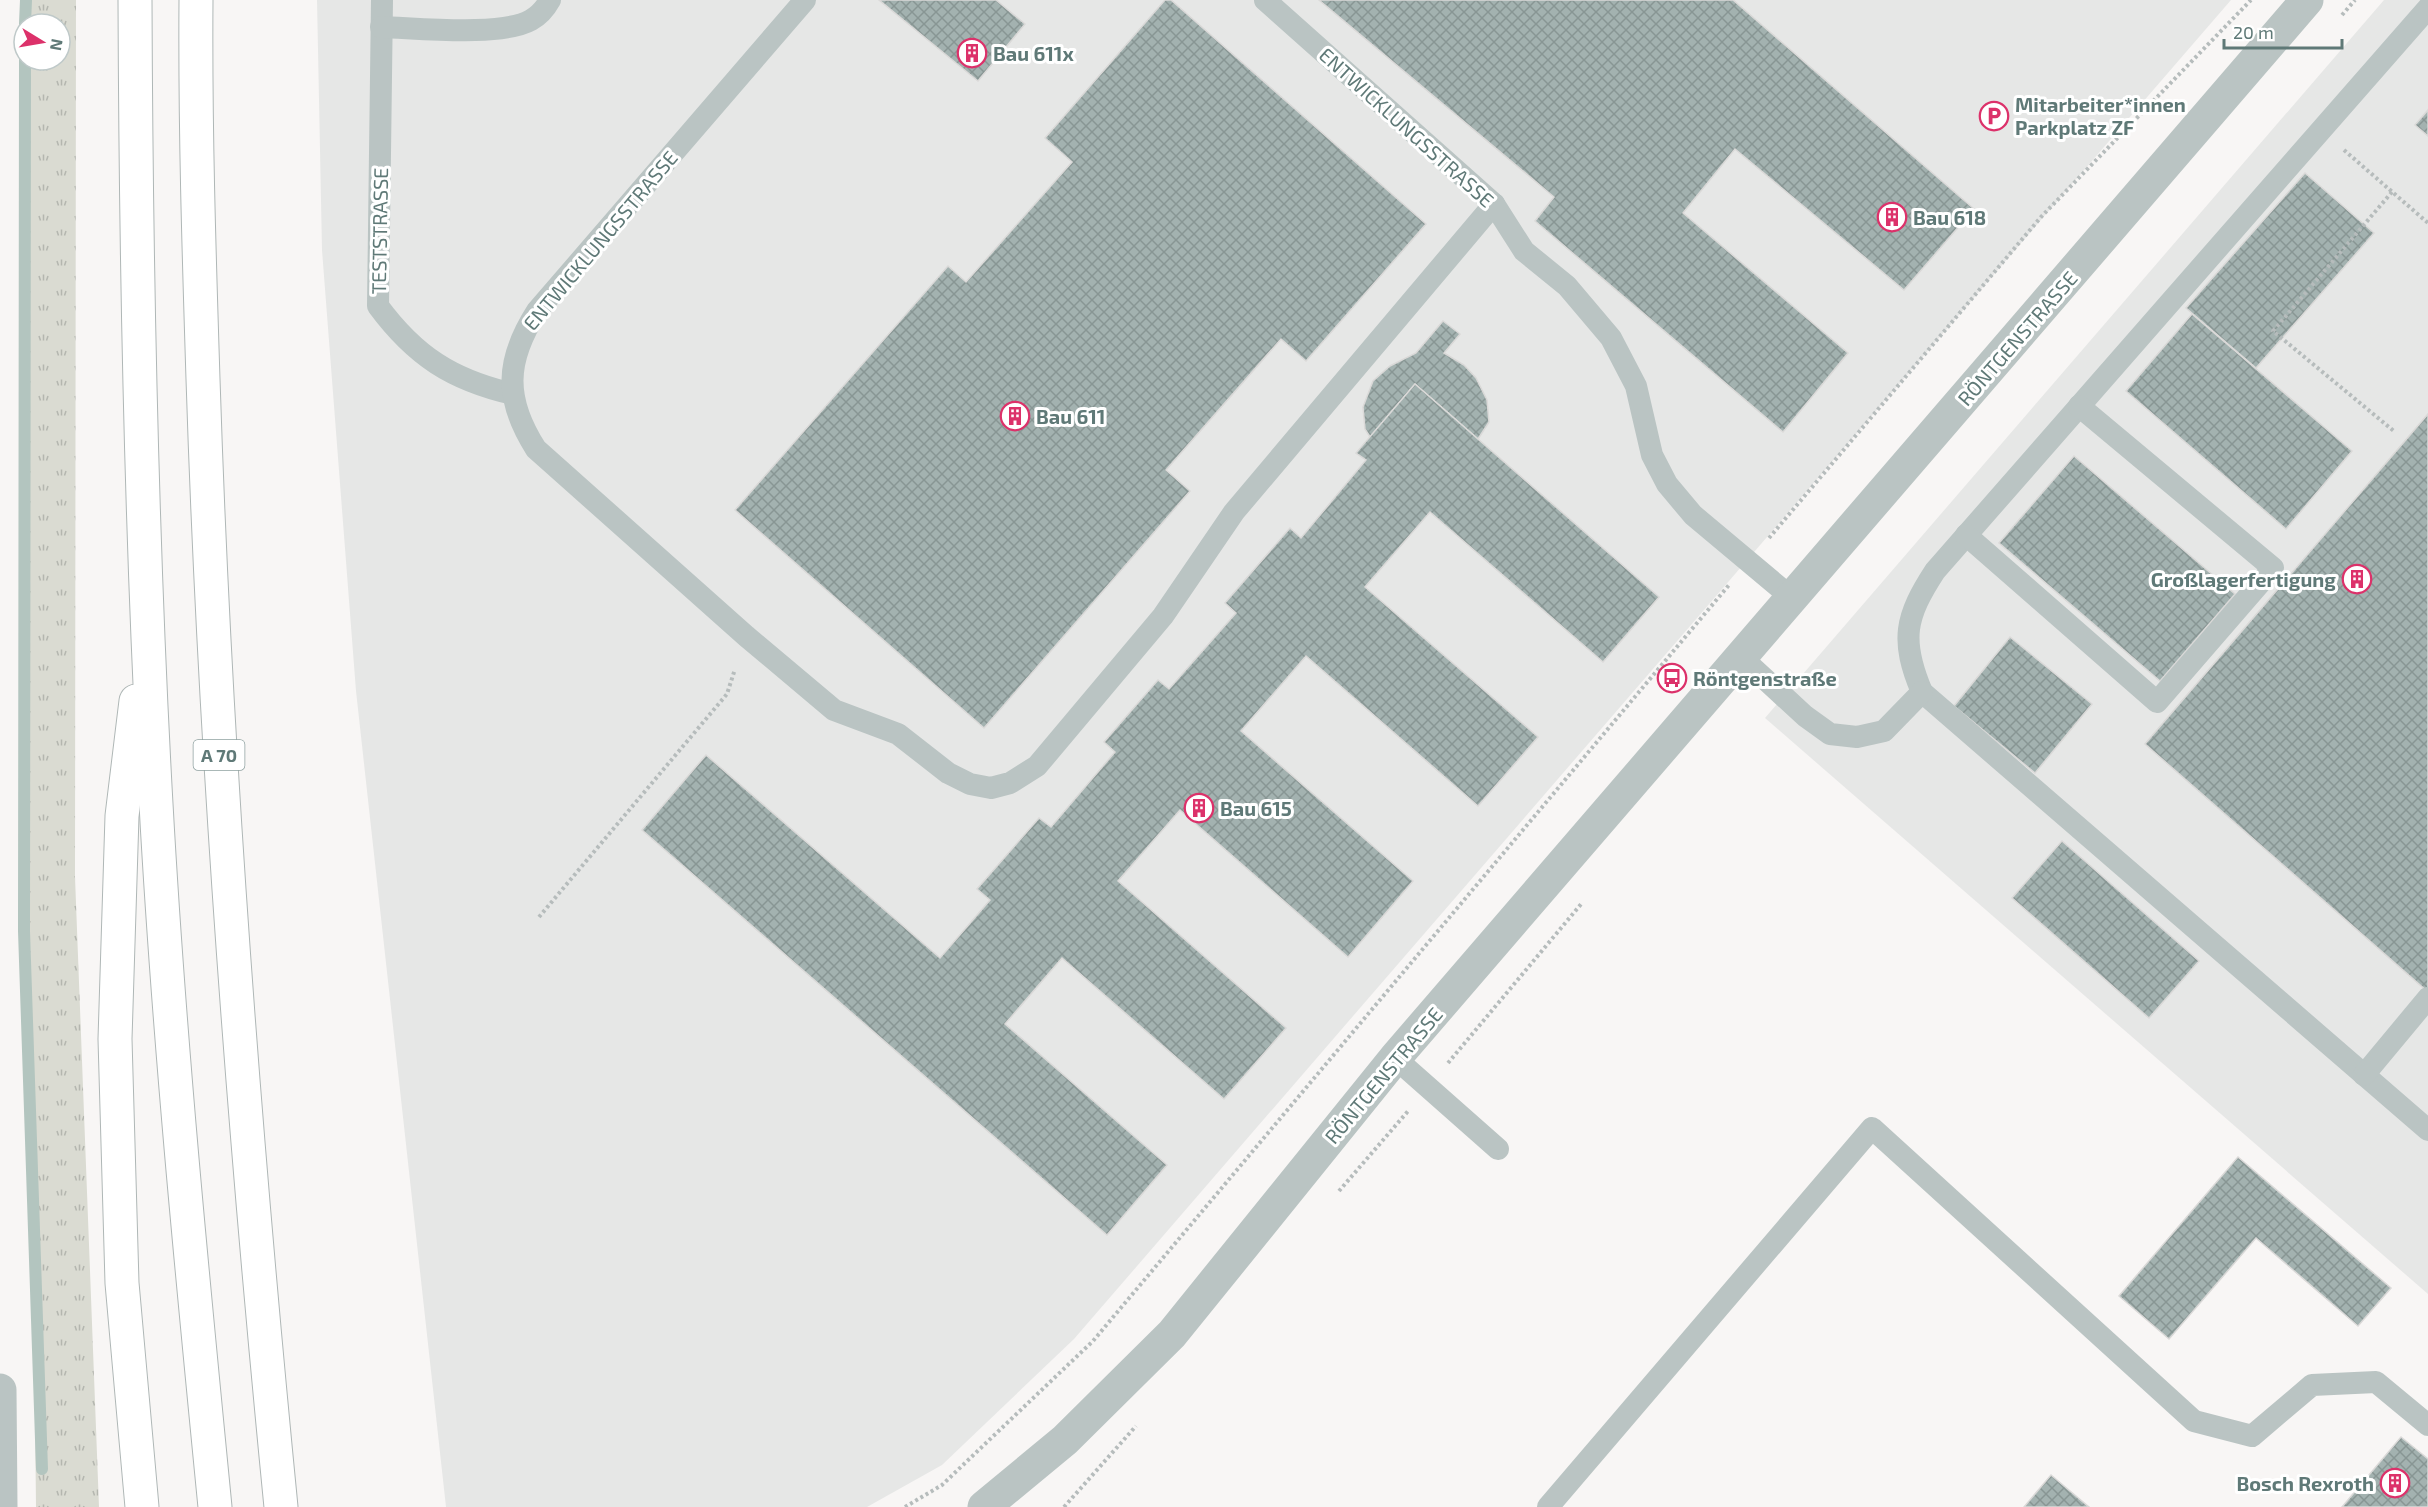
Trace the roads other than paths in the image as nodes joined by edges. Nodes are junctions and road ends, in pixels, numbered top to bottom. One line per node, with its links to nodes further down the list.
1 (135, 0): 15 (highway)
2 (196, 0): 28 (highway, A 70)
3 (382, 0): 9 (lane, TESTSTRASSE)
4 (550, 0): 9 (lane)
5 (805, 0): 11 (lane, ENTWICKLUNGSSTRASSE)
6 (1265, 0): 10 (lane, ENTWICKLUNGSSTRASSE)
7 (2307, 0): 14 (street, RÖNTGENSTRASSE)
8 (2428, 8): 12 (lane)
9 (381, 27): 11 (lane, TESTSTRASSE)
10 (1494, 204): 11 (lane, ENTWICKLUNGSSTRASSE); 14 (lane, ENTWICKLUNGSSTRASSE)
11 (513, 394)
12 (2079, 406): 13 (lane); 13 (lane)
13 (1966, 535): 17 (lane)
14 (1792, 598): 16 (street, RÖNTGENSTRASSE)
15 (147, 604): 26 (highway); 27 (highway)
16 (1740, 656): 17 (lane); 19 (street, RÖNTGENSTRASSE)
17 (1922, 692): 20 (lane)
18 (2428, 998): 20 (lane)
19 (1395, 1058): 22 (lane); 29 (street, RÖNTGENSTRASSE)
20 (2364, 1075): 21 (lane)
21 (2428, 1130)
22 (1498, 1149)
23 (0, 1390): 25 (street)
24 (2428, 1425): 30 (lane)
25 (1, 1507)
26 (142, 1507)
27 (215, 1507)
28 (281, 1507)
29 (984, 1507)
30 (1548, 1507)

